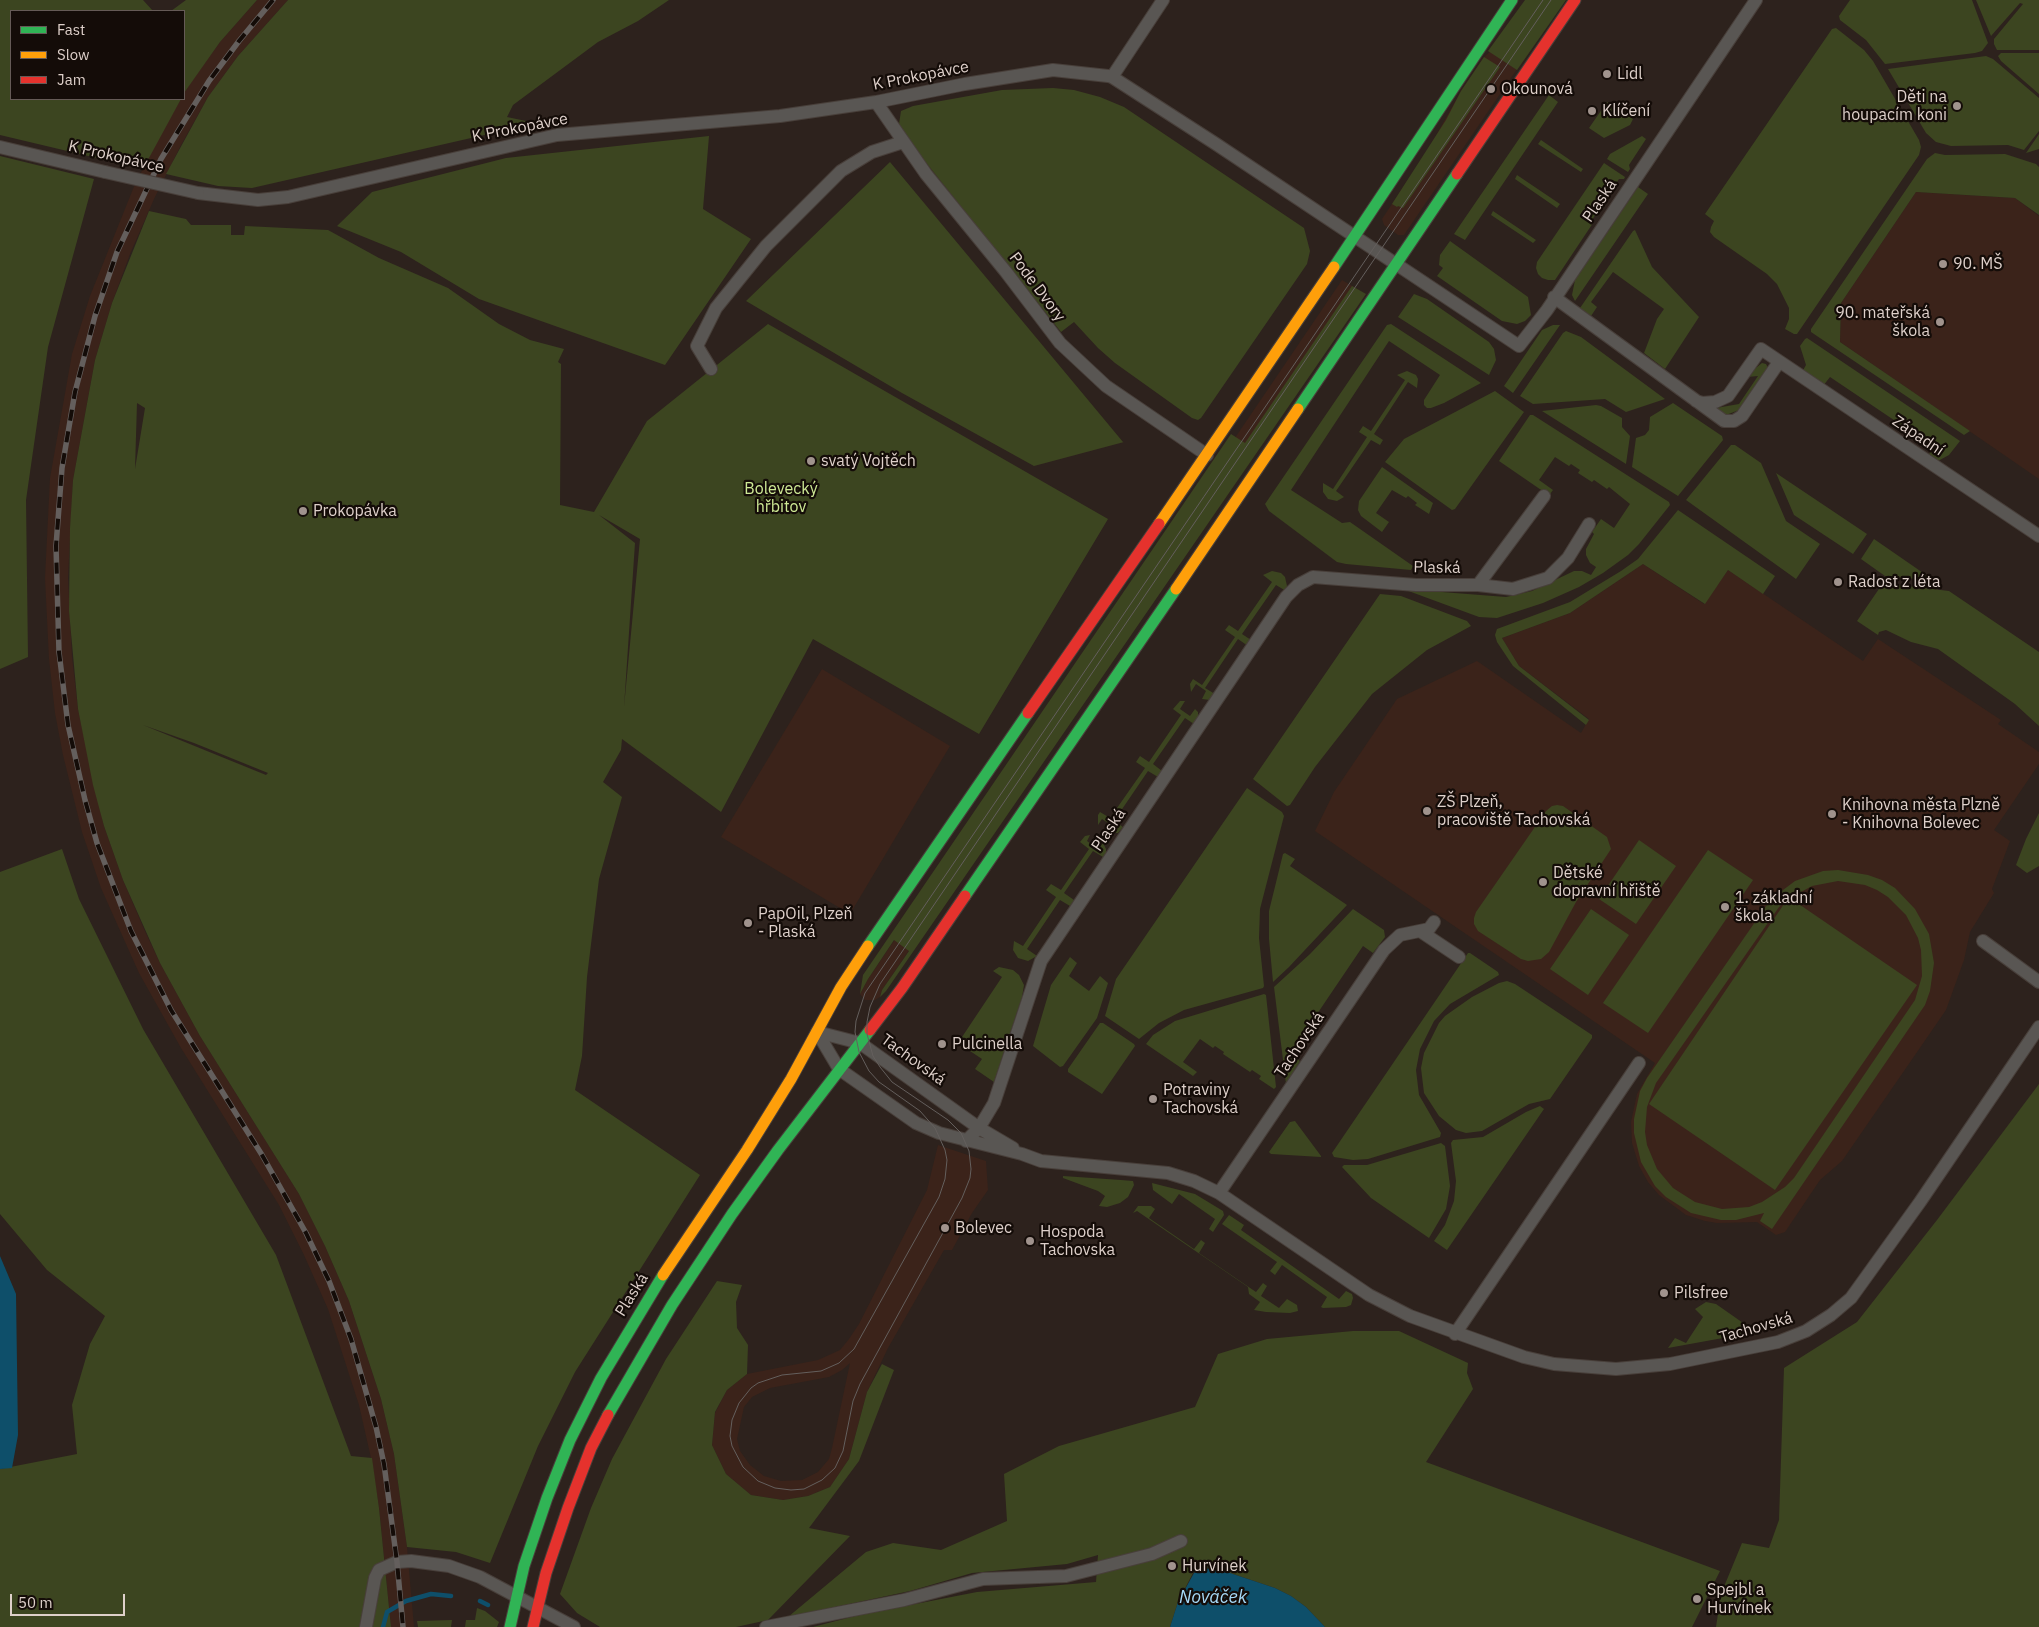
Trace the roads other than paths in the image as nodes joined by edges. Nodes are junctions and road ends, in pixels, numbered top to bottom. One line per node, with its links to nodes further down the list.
1 (1163, 0): 5 (street)
2 (1512, 0): 9 (main road, Plaská)
3 (1575, 0): 10 (main road)
4 (1756, 0): 11 (street, Plaská)
5 (1112, 77): 6 (street, K Prokopávce); 9 (street, K Prokopávce)
6 (876, 102): 7 (street, Pode Dvory); 8 (street, K Prokopávce, bridge)
7 (903, 142): 13 (street); 15 (street, Pode Dvory)
8 (0, 147)
9 (1355, 236): 10 (street, Plaská); 15 (main road, Plaská)
10 (1395, 264): 11 (street, Plaská); 27 (main road)
11 (1554, 297): 14 (street)
12 (1779, 362): 14 (street, Západní); 14 (street); 18 (street, Západní)
13 (711, 369)
14 (1696, 401)
15 (1207, 456): 26 (main road, Plaská)
16 (1544, 496): 19 (street, Plaská)
17 (1590, 524): 19 (street, Plaská)
18 (2039, 536)
19 (1478, 585): 30 (street, Plaská)
20 (1434, 922): 21 (street, Tachovská)
21 (1420, 931): 23 (street); 33 (street, Tachovská)
22 (1984, 941): 24 (street)
23 (1459, 957)
24 (2039, 982)
25 (2039, 1027): 34 (street, Tachovská)
26 (817, 1032): 27 (street); 29 (street); 36 (main road, Plaská)
27 (860, 1042): 29 (main road); 30 (street, Tachovská)
28 (1639, 1063): 34 (street)
29 (839, 1069): 31 (street); 37 (main road)
30 (979, 1128): 31 (street, Plaská); 32 (street, Tachovská)
31 (966, 1141): 32 (street, Tachovská)
32 (1022, 1154): 33 (street, Tachovská)
33 (1219, 1193): 34 (street, Tachovská)
34 (1456, 1334)
35 (1181, 1541): 42 (street)
36 (516, 1595): 37 (street); 38 (street); 39 (main road, Plaská)
37 (537, 1607): 40 (main road); 41 (street)
38 (366, 1627)
39 (510, 1627)
40 (533, 1627)
41 (574, 1627)
42 (766, 1627)

